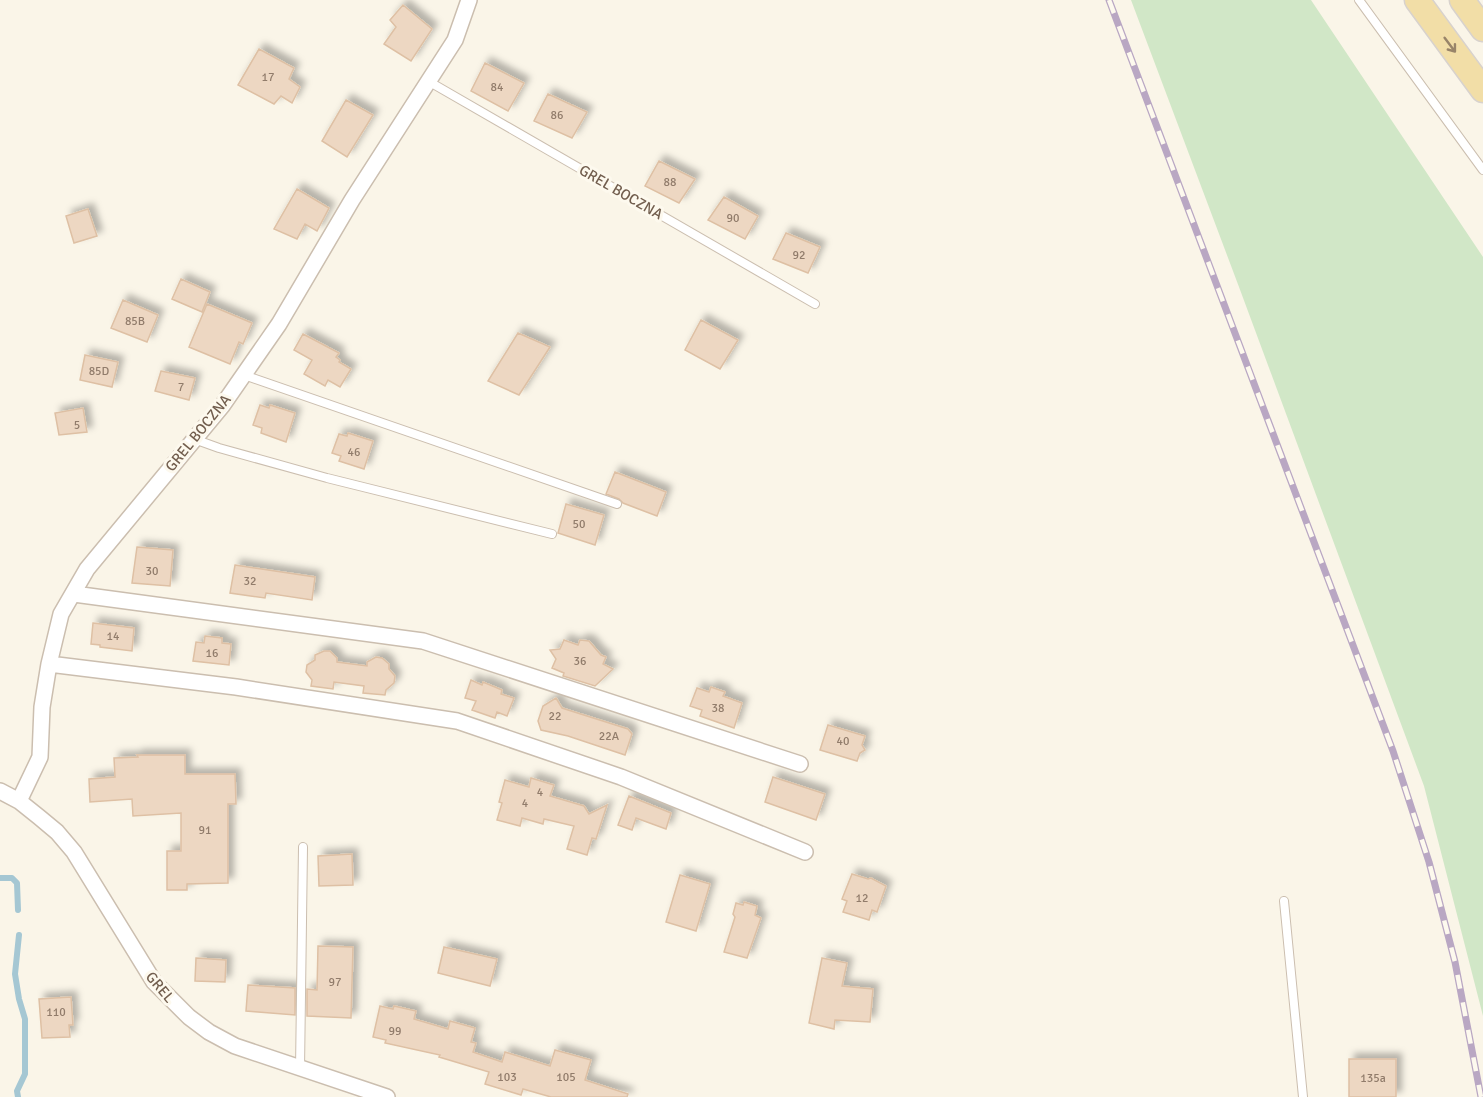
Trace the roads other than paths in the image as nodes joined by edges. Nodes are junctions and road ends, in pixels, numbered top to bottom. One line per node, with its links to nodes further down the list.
1 (469, 0): 6 (street, GREL BOCZNA)
2 (1359, 0): 8 (lane)
3 (1417, 0): 7 (main road, one-way to 7)
4 (1462, 0): 5 (main road)
5 (1483, 29)
6 (428, 81): 9 (lane, GREL BOCZNA); 10 (street, GREL BOCZNA)
7 (1483, 90)
8 (1483, 170)
9 (815, 304)
10 (244, 375): 11 (street, GREL BOCZNA); 12 (lane)
11 (194, 439): 13 (lane); 14 (street, GREL BOCZNA)
12 (617, 504)
13 (552, 534)
14 (74, 594): 15 (street, GREL BOCZNA); 16 (street)
15 (49, 664): 18 (street, GREL BOCZNA); 20 (street)
16 (800, 764)
17 (0, 791): 18 (street, GREL)
18 (19, 801): 22 (street, GREL)
19 (303, 847): 22 (lane)
20 (805, 852)
21 (1284, 901): 24 (lane)
22 (300, 1069): 23 (street, GREL)
23 (387, 1097)
24 (1303, 1097)

